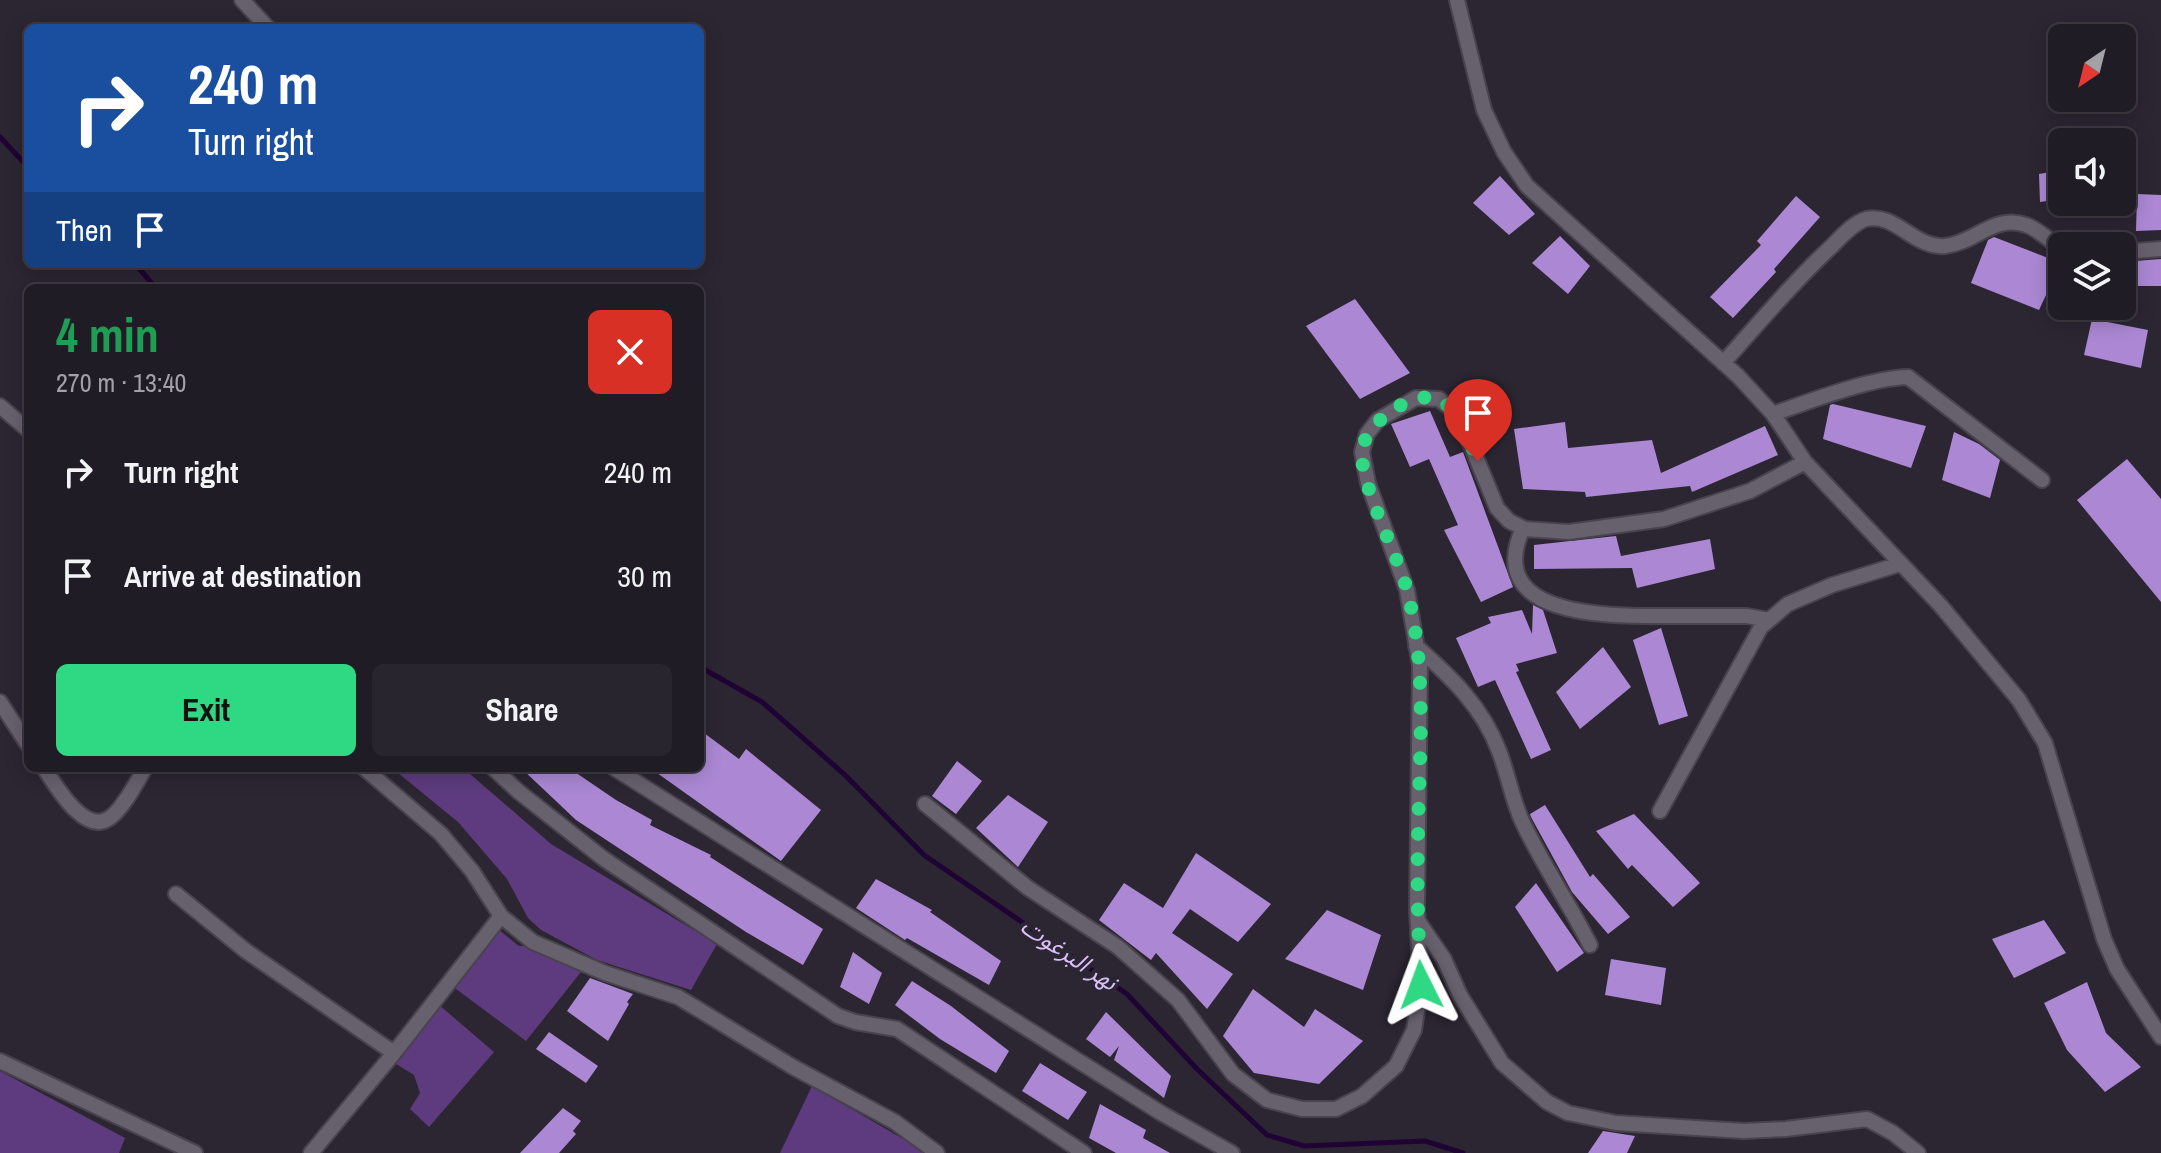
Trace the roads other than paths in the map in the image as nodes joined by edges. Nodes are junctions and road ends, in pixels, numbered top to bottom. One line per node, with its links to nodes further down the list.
1 (242, 0): 3 (street)
2 (1457, 0): 7 (street)
3 (264, 24)
4 (2048, 238): 7 (street)
5 (2161, 249): 6 (street)
6 (2136, 251)
7 (1723, 363): 9 (street)
8 (0, 406): 10 (street)
9 (1773, 414): 11 (street); 12 (street)
10 (24, 427)
11 (1805, 462): 13 (street); 14 (street)
12 (2042, 480)
13 (1523, 528): 15 (street); 16 (street)
14 (1900, 564): 15 (street); 30 (street)
15 (1769, 620): 25 (street)
16 (1416, 646): 28 (street); 29 (street)
17 (0, 702): 18 (street)
18 (24, 739)
19 (47, 772): 20 (street)
20 (142, 772)
21 (369, 772): 27 (street)
22 (497, 772): 33 (street)
23 (620, 772): 39 (street)
24 (925, 804): 28 (street)
25 (1660, 811)
26 (176, 894): 31 (street)
27 (501, 916): 31 (street); 36 (street)
28 (1418, 921): 40 (street)
29 (1590, 945)
30 (2161, 1037)
31 (394, 1053): 35 (street)
32 (0, 1061): 34 (street)
33 (1057, 1135): 37 (street); 38 (street)
34 (195, 1153)
35 (311, 1153)
36 (937, 1153)
37 (1056, 1153)
38 (1084, 1153)
39 (1232, 1153)
40 (1918, 1153)

